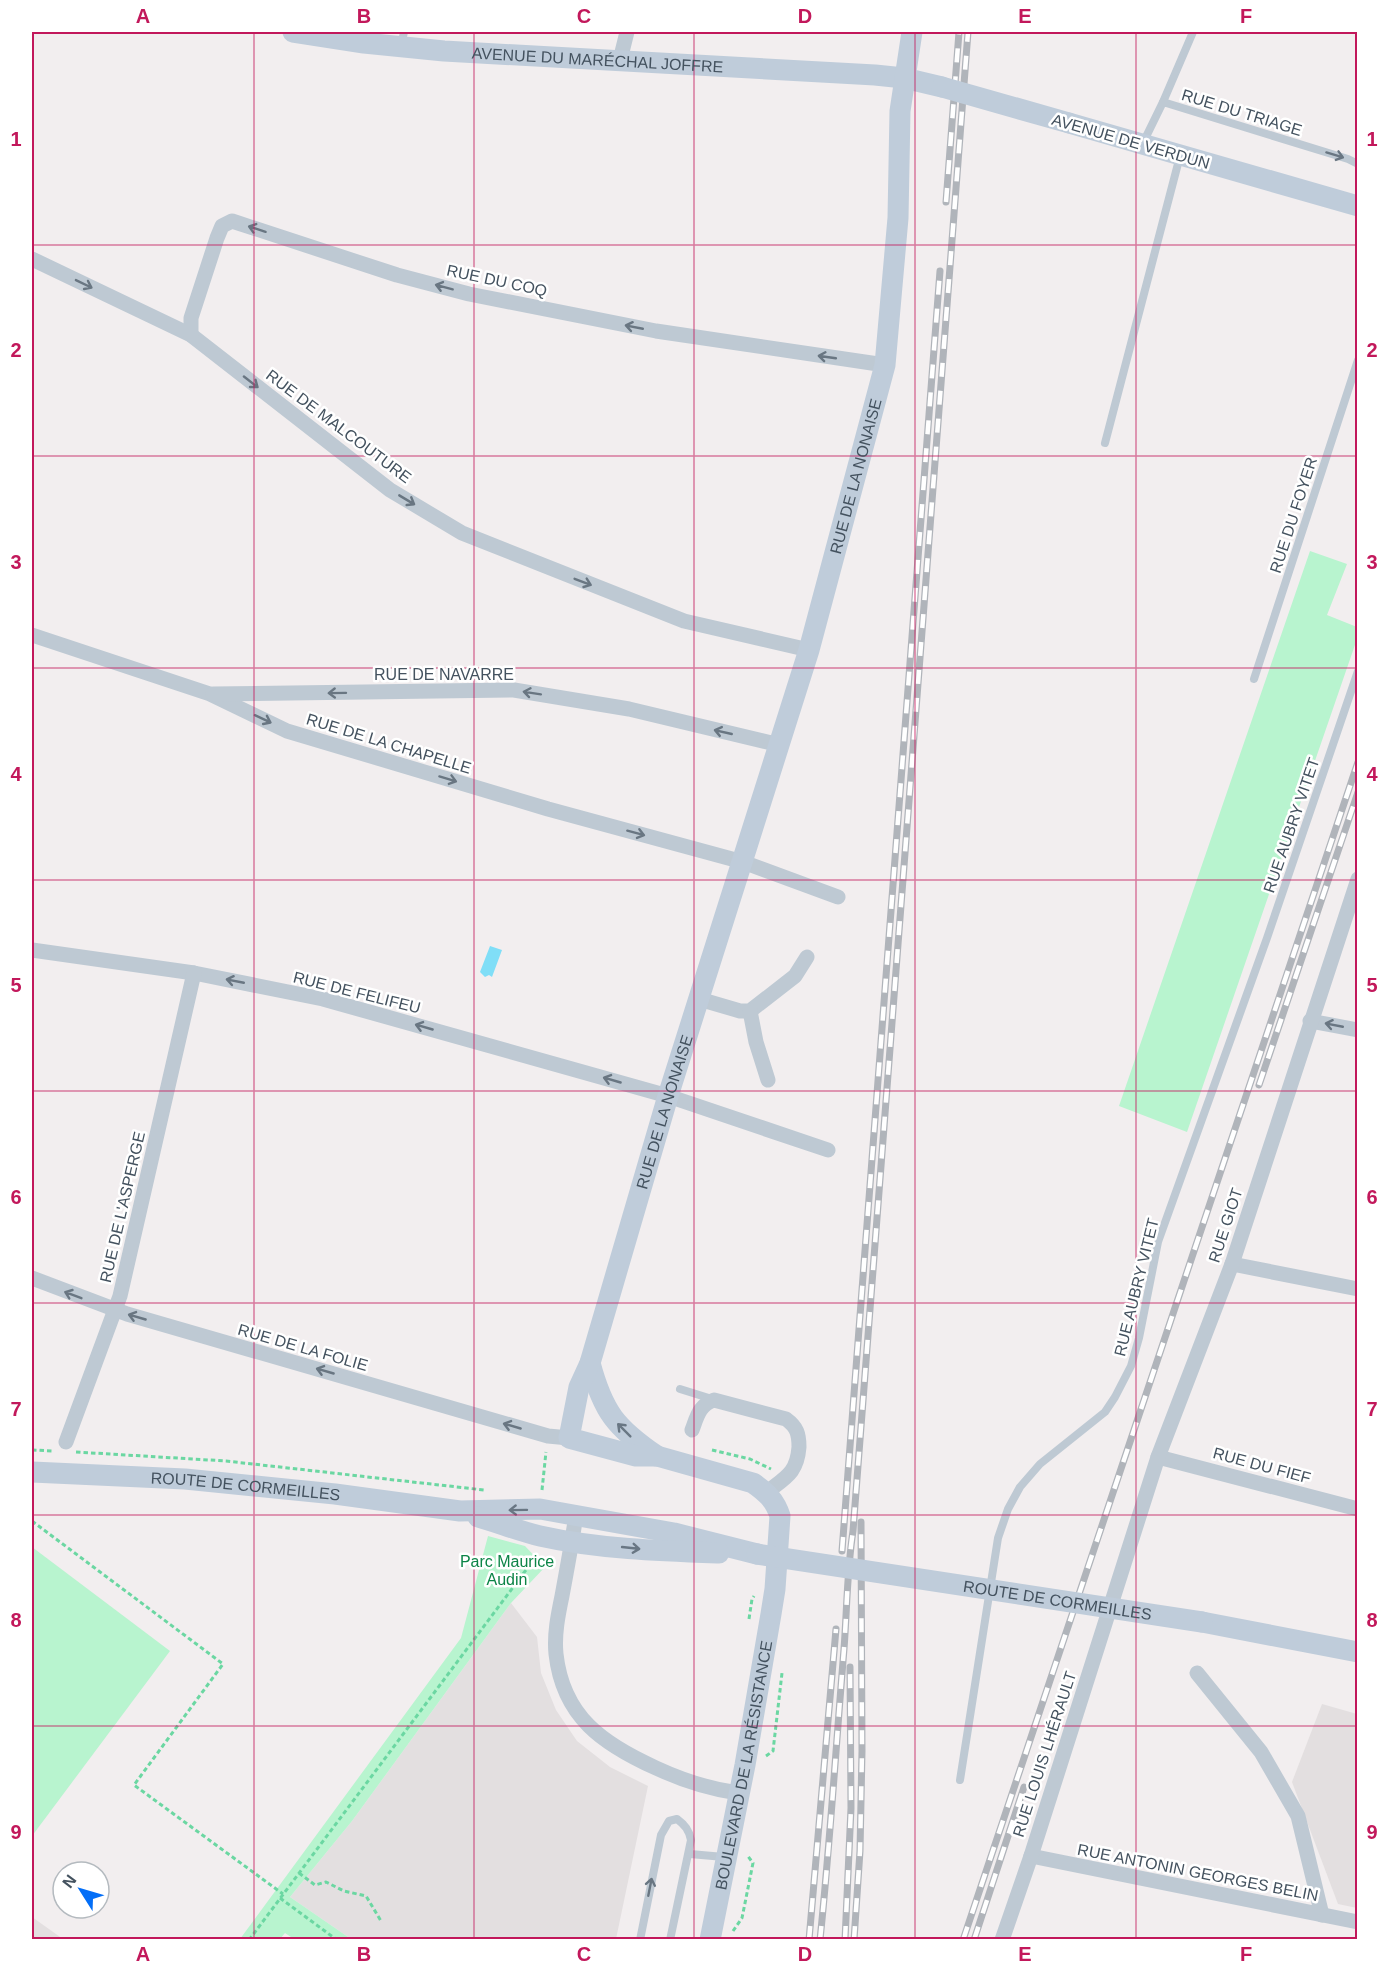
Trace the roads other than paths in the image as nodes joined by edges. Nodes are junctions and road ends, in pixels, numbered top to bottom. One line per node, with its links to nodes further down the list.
1 (293, 32): 5 (main road, AVENUE DU MARÉCHAL JOFFRE)
2 (627, 32): 6 (street)
3 (912, 32): 7 (main road, RUE DE LA NONAISE)
4 (1193, 32): 8 (lane)
5 (403, 39): 6 (main road, AVENUE DU MARÉCHAL JOFFRE)
6 (620, 60): 7 (main road, AVENUE DU MARÉCHAL JOFFRE)
7 (904, 78): 9 (main road, AVENUE DE VERDUN, bridge); 16 (main road, RUE DE LA NONAISE)
8 (1163, 102): 9 (lane, RUE DU TRIAGE); 11 (lane, RUE DU TRIAGE, one-way to 11)
9 (1142, 144): 10 (main road, AVENUE DE VERDUN)
10 (1181, 155): 12 (main road, AVENUE DE VERDUN); 17 (lane)
11 (1358, 164)
12 (1358, 206)
13 (32, 258): 14 (street, RUE DE MALCOUTURE, one-way to 14)
14 (191, 335): 16 (street, RUE DU COQ, one-way to 14); 19 (street, RUE DE MALCOUTURE, one-way to 19)
15 (1358, 360): 21 (lane, RUE DU FOYER)
16 (885, 365): 19 (main road, RUE DE LA NONAISE)
17 (1105, 443)
18 (32, 635): 22 (street, RUE DE LA CHAPELLE)
19 (809, 650): 23 (main road, RUE DE LA NONAISE)
20 (1358, 671): 59 (lane, RUE AUBRY VITET)
21 (1254, 679)
22 (210, 694): 23 (street, RUE DE NAVARRE, one-way to 22); 24 (street, RUE DE LA CHAPELLE, one-way to 24)
23 (780, 745): 24 (main road, RUE DE LA NONAISE)
24 (743, 862): 26 (street); 30 (main road, RUE DE LA NONAISE)
25 (1358, 879): 32 (street, RUE GIOT)
26 (838, 897)
27 (32, 950): 29 (street, RUE DE FELIFEU)
28 (807, 957): 31 (street)
29 (194, 973): 35 (street, RUE DE FELIFEU, one-way to 29); 40 (street, RUE DE L'ASPERGE)
30 (699, 999): 31 (street); 35 (main road, RUE DE LA NONAISE)
31 (750, 1011): 34 (street)
32 (1310, 1021): 33 (street, one-way to 32); 37 (street, RUE GIOT)
33 (1358, 1030)
34 (768, 1080)
35 (668, 1096): 36 (street, RUE DE FELIFEU); 41 (main road, RUE DE LA NONAISE)
36 (828, 1150)
37 (1232, 1264): 39 (street); 48 (street, RUE GIOT)
38 (32, 1278): 40 (street, RUE DE LA FOLIE, one-way to 38)
39 (1358, 1289)
40 (115, 1310): 45 (street, RUE DE LA FOLIE, one-way to 40); 46 (street, RUE DE L'ASPERGE)
41 (590, 1363): 45 (main road, RUE DE LA NONAISE); 47 (main road, one-way to 41)
42 (680, 1389): 43 (lane)
43 (714, 1400): 44 (street); 50 (street)
44 (692, 1430)
45 (569, 1438): 47 (main road)
46 (66, 1442)
47 (657, 1456): 50 (main road)
48 (1158, 1457): 51 (street, RUE DU FIEF); 56 (street, RUE GIOT)
49 (32, 1472): 52 (main road, ROUTE DE CORMEILLES)
50 (766, 1492): 60 (main road, BOULEVARD DE LA RÉSISTANCE)
51 (1358, 1509)
52 (460, 1511): 53 (main road, ROUTE DE CORMEILLES, one-way to 52); 54 (main road, ROUTE DE CORMEILLES)
53 (576, 1515): 54 (street); 55 (main road, ROUTE DE CORMEILLES)
54 (572, 1542): 55 (main road, ROUTE DE CORMEILLES, one-way to 55); 60 (street)
55 (757, 1554): 57 (main road, ROUTE DE CORMEILLES, bridge)
56 (1119, 1579): 62 (street, RUE LOUIS LHÉRAULT)
57 (1358, 1652)
58 (1197, 1673): 64 (street)
59 (960, 1780)
60 (738, 1793): 63 (main road, BOULEVARD DE LA RÉSISTANCE)
61 (690, 1854): 63 (lane); 66 (lane, one-way to 61); 67 (lane)
62 (1031, 1856): 64 (street, RUE ANTONIN GEORGES BELIN); 69 (street, RUE LOUIS LHÉRAULT)
63 (726, 1857): 68 (main road, BOULEVARD DE LA RÉSISTANCE)
64 (1322, 1915): 65 (street, RUE ANTONIN GEORGES BELIN)
65 (1358, 1923)
66 (640, 1940)
67 (670, 1940)
68 (710, 1940)
69 (1002, 1940)

